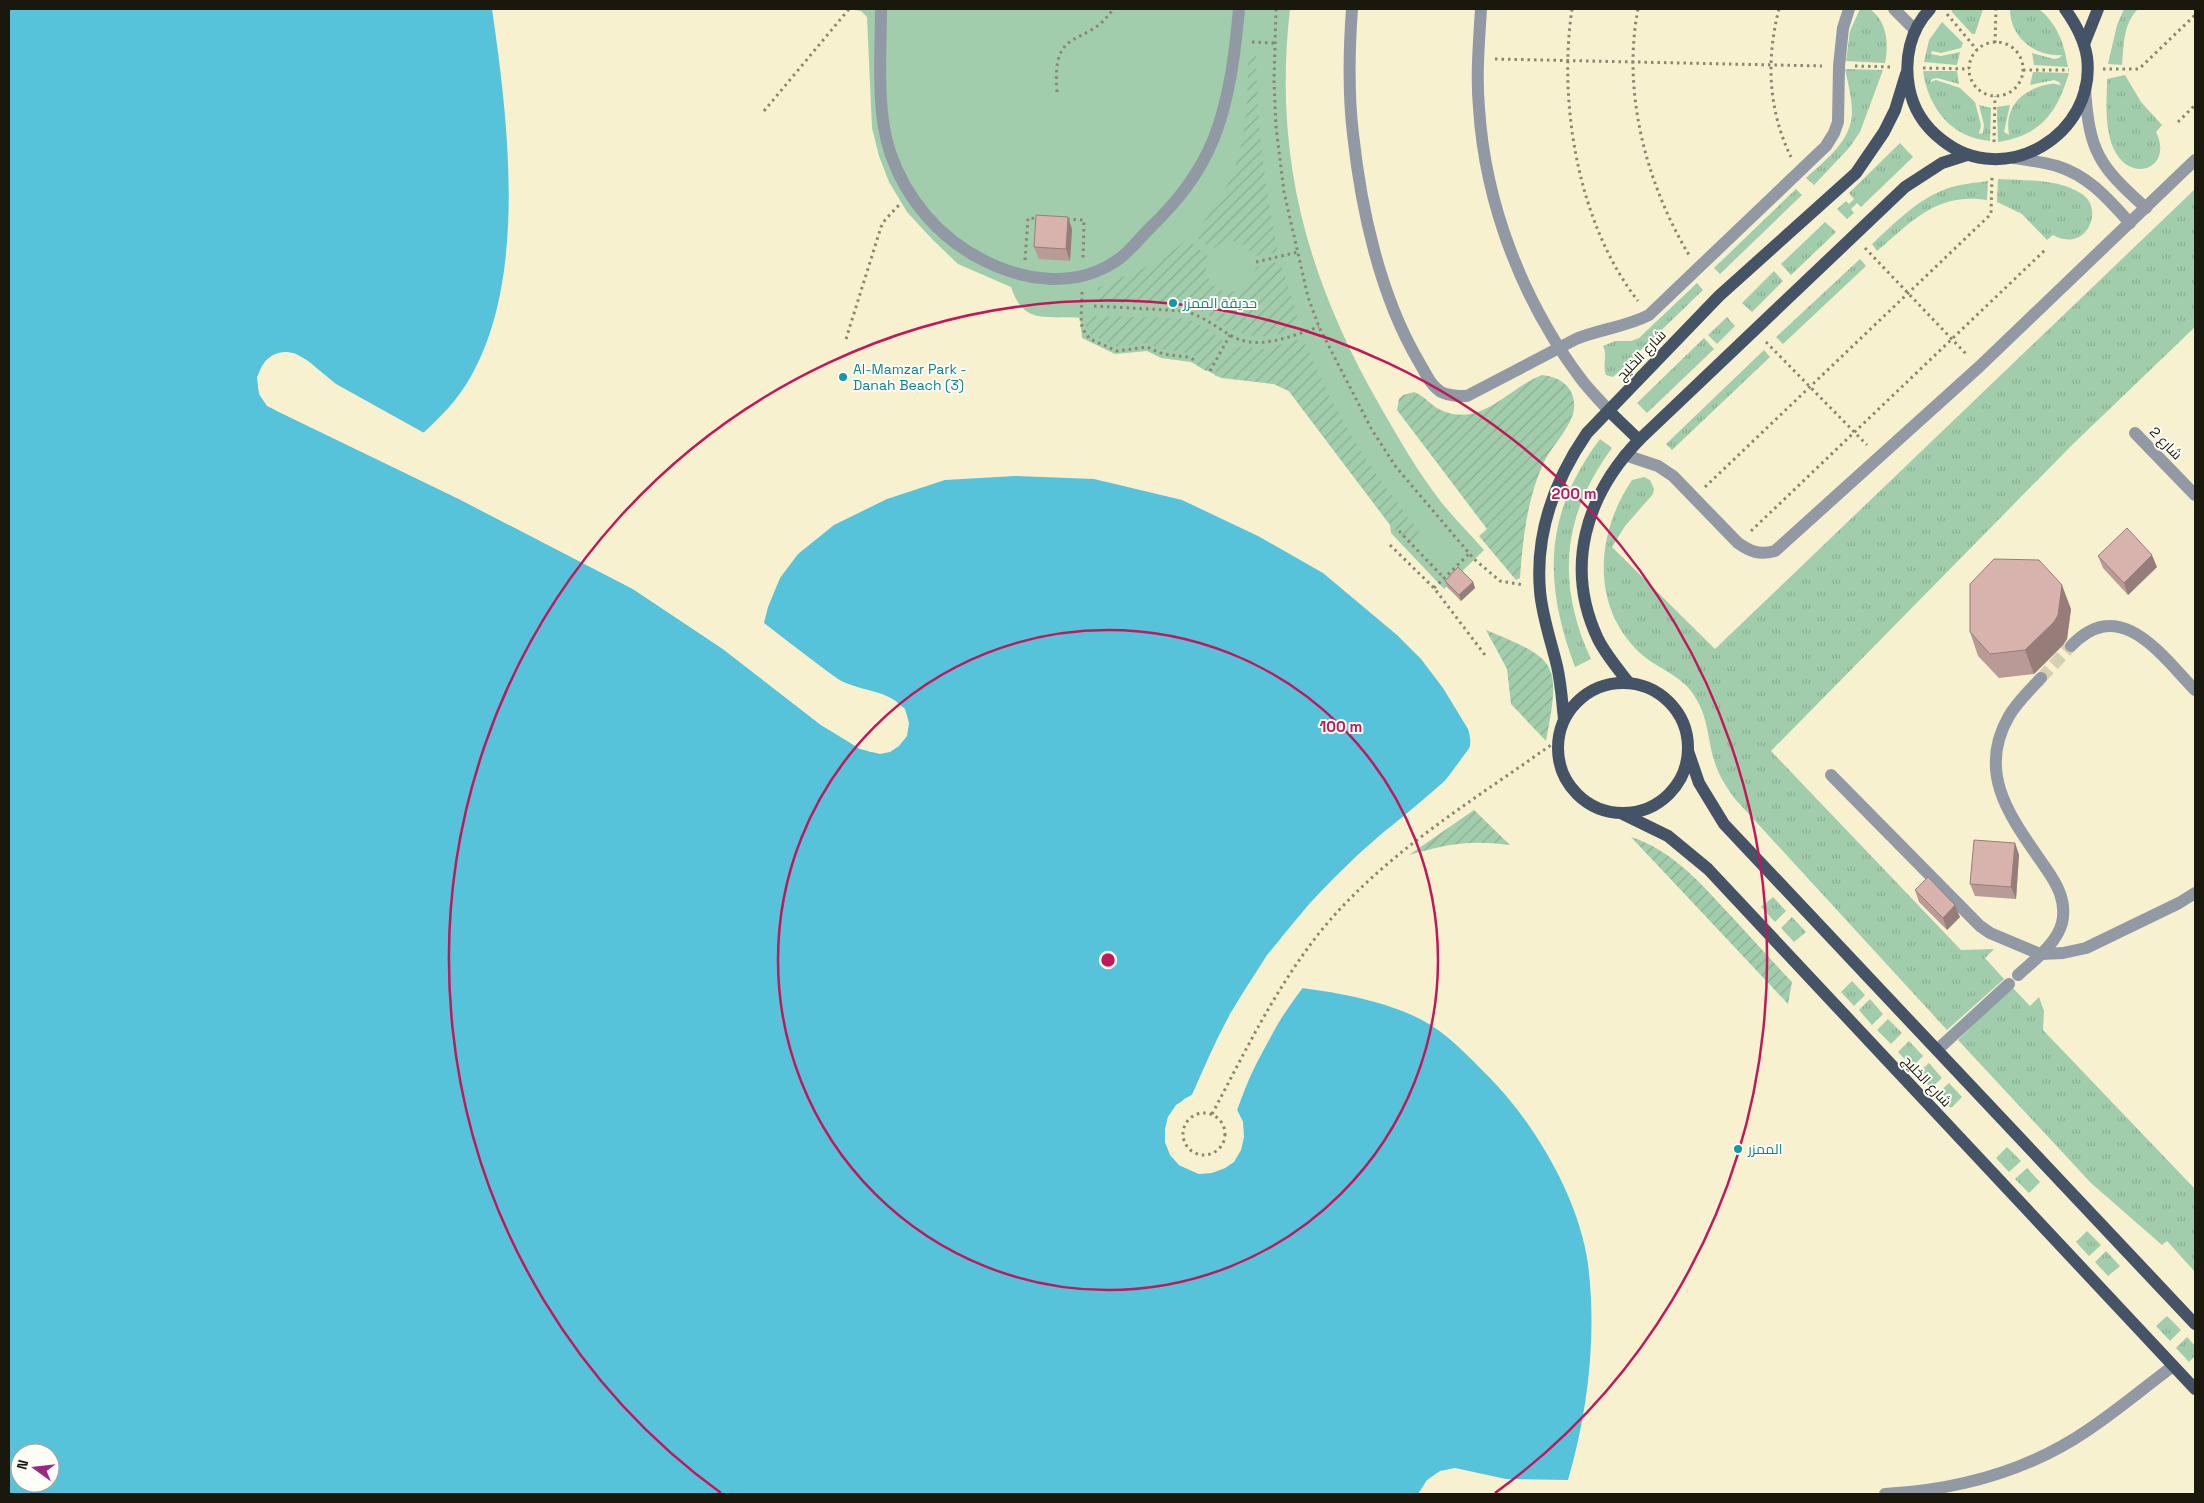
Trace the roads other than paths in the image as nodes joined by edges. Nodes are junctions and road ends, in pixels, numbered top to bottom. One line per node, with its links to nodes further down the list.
1 (881, 9): 2 (street)
2 (1239, 9)
3 (1352, 9): 19 (street)
4 (1481, 9): 19 (street)
5 (1849, 9): 19 (street)
6 (1894, 9): 10 (street)
7 (1930, 9): 10 (main road, شارع الخليج)
8 (2065, 9): 11 (main road)
9 (2098, 9): 11 (main road)
10 (1915, 30): 12 (main road, شارع الخليج)
11 (2084, 44): 13 (main road)
12 (1906, 71): 14 (main road); 20 (main road, شارع الخليج)
13 (2085, 88): 15 (main road); 17 (street)
14 (1967, 155): 15 (main road); 22 (main road)
15 (2014, 158): 18 (street)
16 (2195, 160): 17 (street)
17 (2146, 208): 18 (street)
18 (2130, 223): 23 (street)
19 (1560, 347): 20 (street)
20 (1609, 411): 22 (main road); 29 (main road, شارع الخليج)
21 (2135, 433): 24 (street, شارع 2)
22 (1639, 440): 23 (main road)
23 (1625, 455): 27 (main road)
24 (2195, 495)
25 (2071, 646): 28 (street)
26 (2041, 678): 34 (street)
27 (1629, 683): 29 (main road); 30 (main road)
28 (2195, 690)
29 (1564, 719): 32 (main road)
30 (1688, 751): 32 (main road); 35 (main road, شارع الخليج)
31 (1831, 775): 34 (street)
32 (1623, 814): 37 (main road, شارع الخليج)
33 (2195, 894): 34 (street)
34 (2040, 954): 35 (street)
35 (1937, 1050): 36 (main road, شارع الخليج)
36 (2195, 1324)
37 (2173, 1366): 38 (main road, شارع الخليج); 39 (street)
38 (2195, 1389)
39 (1946, 1491): 40 (street)
40 (1884, 1494)

